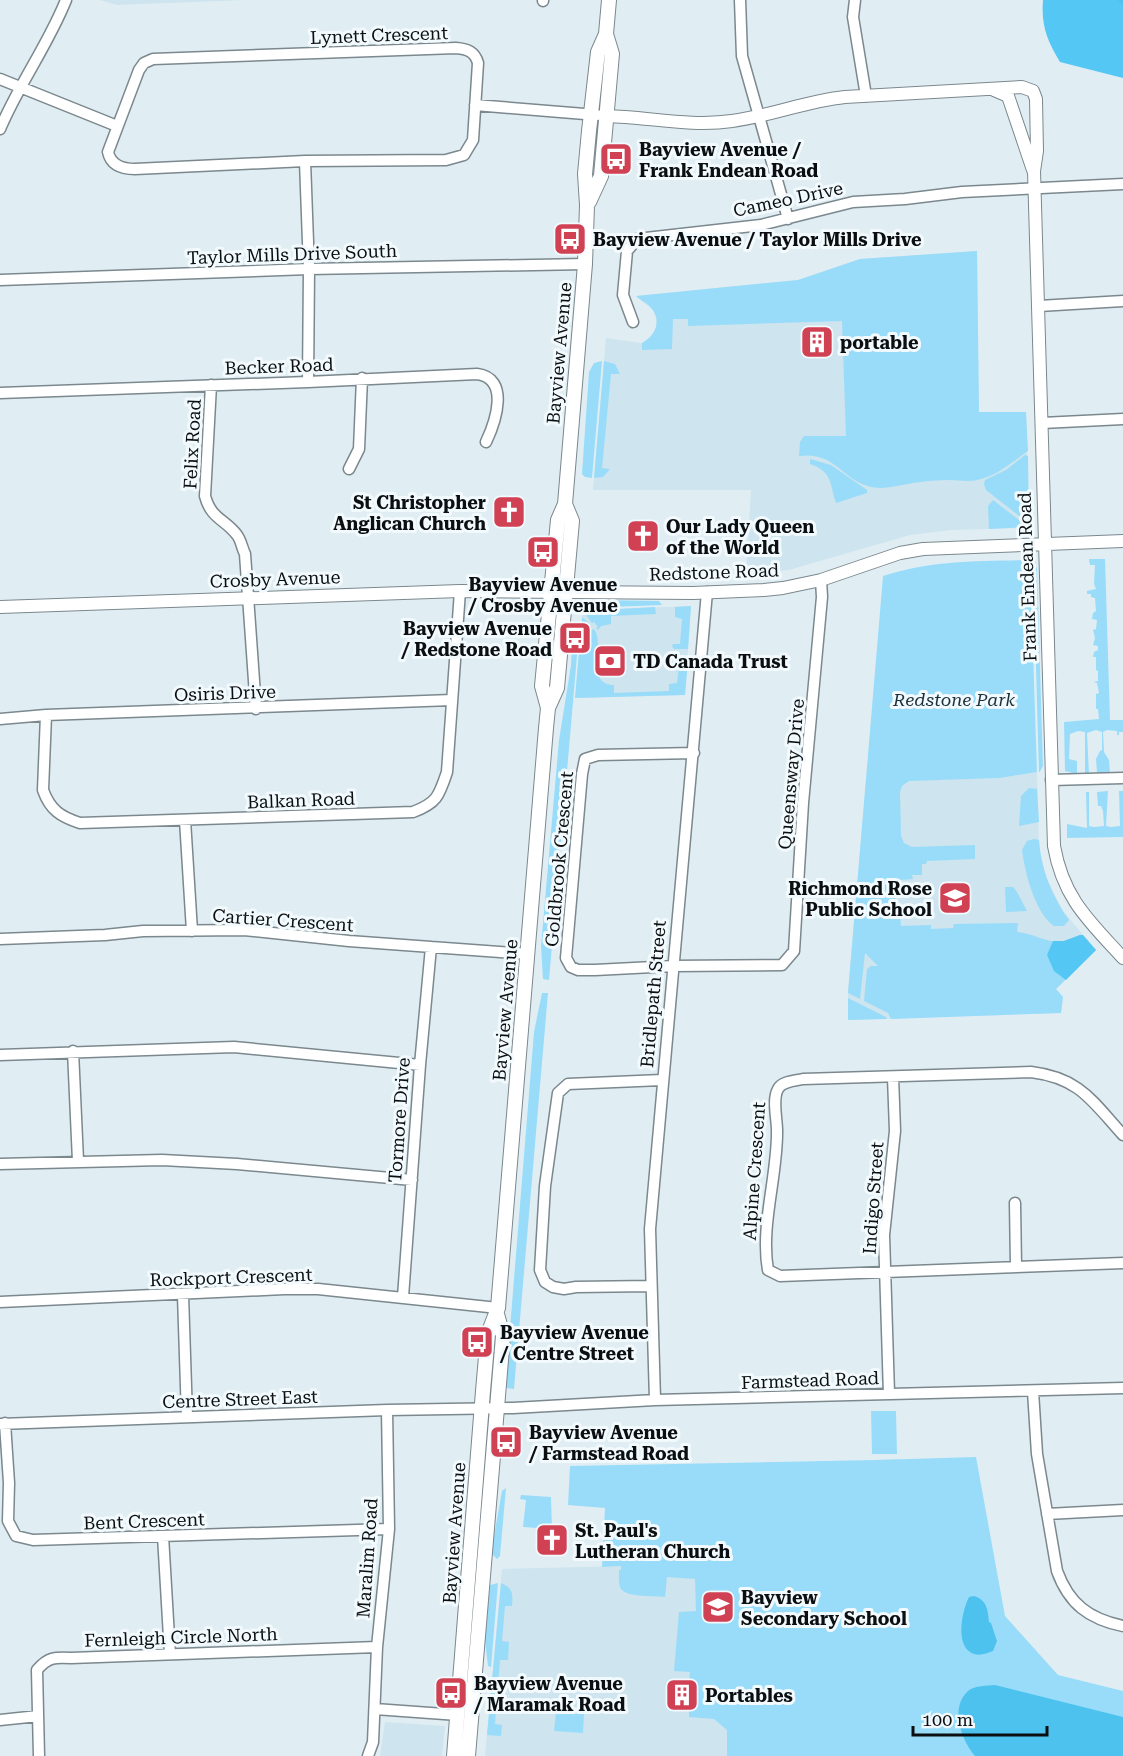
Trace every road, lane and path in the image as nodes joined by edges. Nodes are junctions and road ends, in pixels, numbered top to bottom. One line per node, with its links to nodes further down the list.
1 (66, 0): 7 (street)
2 (609, 0): 5 (main road, Bayview Avenue)
3 (740, 0): 15 (street)
4 (855, 0): 10 (street)
5 (606, 34): 13 (main road, Bayview Avenue); 14 (main road, Bayview Avenue)
6 (0, 79): 7 (street)
7 (21, 87): 16 (street); 17 (street)
8 (1022, 87): 9 (street); 11 (street); 19 (street, Frank Endean Road)
9 (992, 90): 10 (street); 11 (street)
10 (866, 96): 15 (street)
11 (1011, 103): 19 (street, Frank Endean Road)
12 (474, 105): 13 (street); 16 (street, Lynett Crescent); 18 (street, Lynett Crescent)
13 (591, 114): 14 (street); 22 (main road, Bayview Avenue)
14 (607, 116): 15 (street); 22 (main road, Bayview Avenue)
15 (759, 116): 23 (street)
16 (117, 126): 18 (street, Lynett Crescent)
17 (0, 129)
18 (305, 161): 25 (street)
19 (1034, 171): 21 (street, Frank Endean Road)
20 (1123, 184): 21 (street, Cameo Drive)
21 (1036, 188): 23 (street, Cameo Drive); 28 (street, Frank Endean Road)
22 (587, 205): 24 (main road, Bayview Avenue)
23 (788, 219): 29 (street, Cameo Drive)
24 (585, 264): 25 (street, Taylor Mills Drive South); 38 (main road, Bayview Avenue)
25 (309, 269): 26 (street, Taylor Mills Drive South); 31 (street)
26 (0, 280)
27 (1123, 302): 28 (street)
28 (1039, 306): 35 (street, Frank Endean Road)
29 (633, 322)
30 (362, 378): 31 (street, Becker Road); 36 (street, Becker Road); 37 (street)
31 (308, 382): 32 (street, Becker Road)
32 (211, 385): 33 (street, Becker Road); 46 (street, Felix Road)
33 (0, 393)
34 (1123, 419): 35 (street)
35 (1042, 423): 40 (street, Frank Endean Road)
36 (486, 442)
37 (349, 469)
38 (565, 504): 43 (main road, Bayview Avenue); 44 (main road, Bayview Avenue)
39 (1123, 541): 40 (street, Redstone Road)
40 (1044, 543): 41 (street, Redstone Road); 55 (street, Frank Endean Road)
41 (821, 580): 45 (street, Redstone Road); 62 (street, Queensway Drive)
42 (460, 591): 43 (street, Crosby Avenue); 46 (street, Crosby Avenue); 48 (street, Balkan Road)
43 (551, 591): 44 (street, Redstone Road); 49 (main road, Bayview Avenue)
44 (567, 591): 45 (street, Redstone Road); 49 (main road, Bayview Avenue)
45 (707, 592): 53 (street, Bridlepath Street)
46 (248, 598): 47 (street, Crosby Avenue); 50 (street, Felix Road)
47 (0, 607)
48 (452, 700): 50 (street, Osiris Drive); 56 (street, Balkan Road)
49 (548, 708): 60 (main road, Bayview Avenue)
50 (256, 709): 51 (street, Osiris Drive)
51 (46, 716): 52 (street, Osiris Drive); 56 (street, Balkan Road)
52 (0, 719)
53 (694, 753): 62 (street, Bridlepath Street); 62 (street, Goldbrook Crescent)
54 (1123, 778): 55 (street)
55 (1052, 780): 61 (street, Frank Endean Road)
56 (185, 820): 57 (street)
57 (192, 931): 58 (street, Cartier Crescent); 59 (street, Cartier Crescent)
58 (0, 939)
59 (431, 947): 60 (street, Cartier Crescent); 65 (street, Tormore Drive)
60 (528, 954): 80 (main road, Bayview Avenue)
61 (1123, 958)
62 (673, 966): 67 (street, Bridlepath Street)
63 (73, 1051): 64 (street); 65 (street); 69 (street)
64 (0, 1055)
65 (420, 1065): 71 (street, Tormore Drive)
66 (893, 1077): 68 (street, Alpine Crescent); 75 (street, Indigo Street); 75 (street, Alpine Crescent)
67 (662, 1080): 76 (street, Bridlepath Street); 76 (street)
68 (1123, 1135)
69 (78, 1161): 70 (street); 71 (street)
70 (0, 1164)
71 (412, 1180): 78 (street, Tormore Drive)
72 (1015, 1203): 74 (street)
73 (1123, 1263): 74 (street, Alpine Crescent)
74 (1016, 1268): 75 (street, Alpine Crescent)
75 (885, 1273): 83 (street, Indigo Street)
76 (651, 1286): 84 (street, Bridlepath Street)
77 (183, 1295): 78 (street, Rockport Crescent); 79 (street, Rockport Crescent); 88 (street)
78 (403, 1297): 80 (street, Rockport Crescent)
79 (0, 1302)
80 (497, 1311): 85 (main road, Bayview Avenue); 86 (main road, Bayview Avenue)
81 (1123, 1388): 82 (street, Farmstead Road)
82 (1033, 1391): 83 (street, Farmstead Road); 91 (street)
83 (889, 1394): 84 (street, Farmstead Road)
84 (655, 1400): 85 (street, Farmstead Road)
85 (498, 1408): 86 (street, Farmstead Road); 104 (main road, Bayview Avenue)
86 (482, 1409): 87 (street, Centre Street East); 98 (main road, Bayview Avenue)
87 (387, 1410): 88 (street, Centre Street East); 92 (street, Maralim Road)
88 (187, 1417): 89 (street, Centre Street East)
89 (2, 1424): 93 (street, Bent Crescent)
90 (1123, 1510): 91 (street)
91 (1047, 1514): 94 (street)
92 (389, 1529): 93 (street, Bent Crescent); 95 (street, Maralim Road)
93 (164, 1536): 96 (street)
94 (1123, 1626)
95 (377, 1647): 96 (street, Fernleigh Circle North); 97 (street, Maralim Road)
96 (170, 1654): 99 (street, Fernleigh Circle North)
97 (375, 1709): 98 (street); 102 (street, Maralim Road)
98 (458, 1715): 103 (main road, Bayview Avenue)
99 (38, 1716): 100 (street); 101 (street)
100 (0, 1720)
101 (39, 1756)
102 (368, 1756)
103 (454, 1756)
104 (468, 1756)

